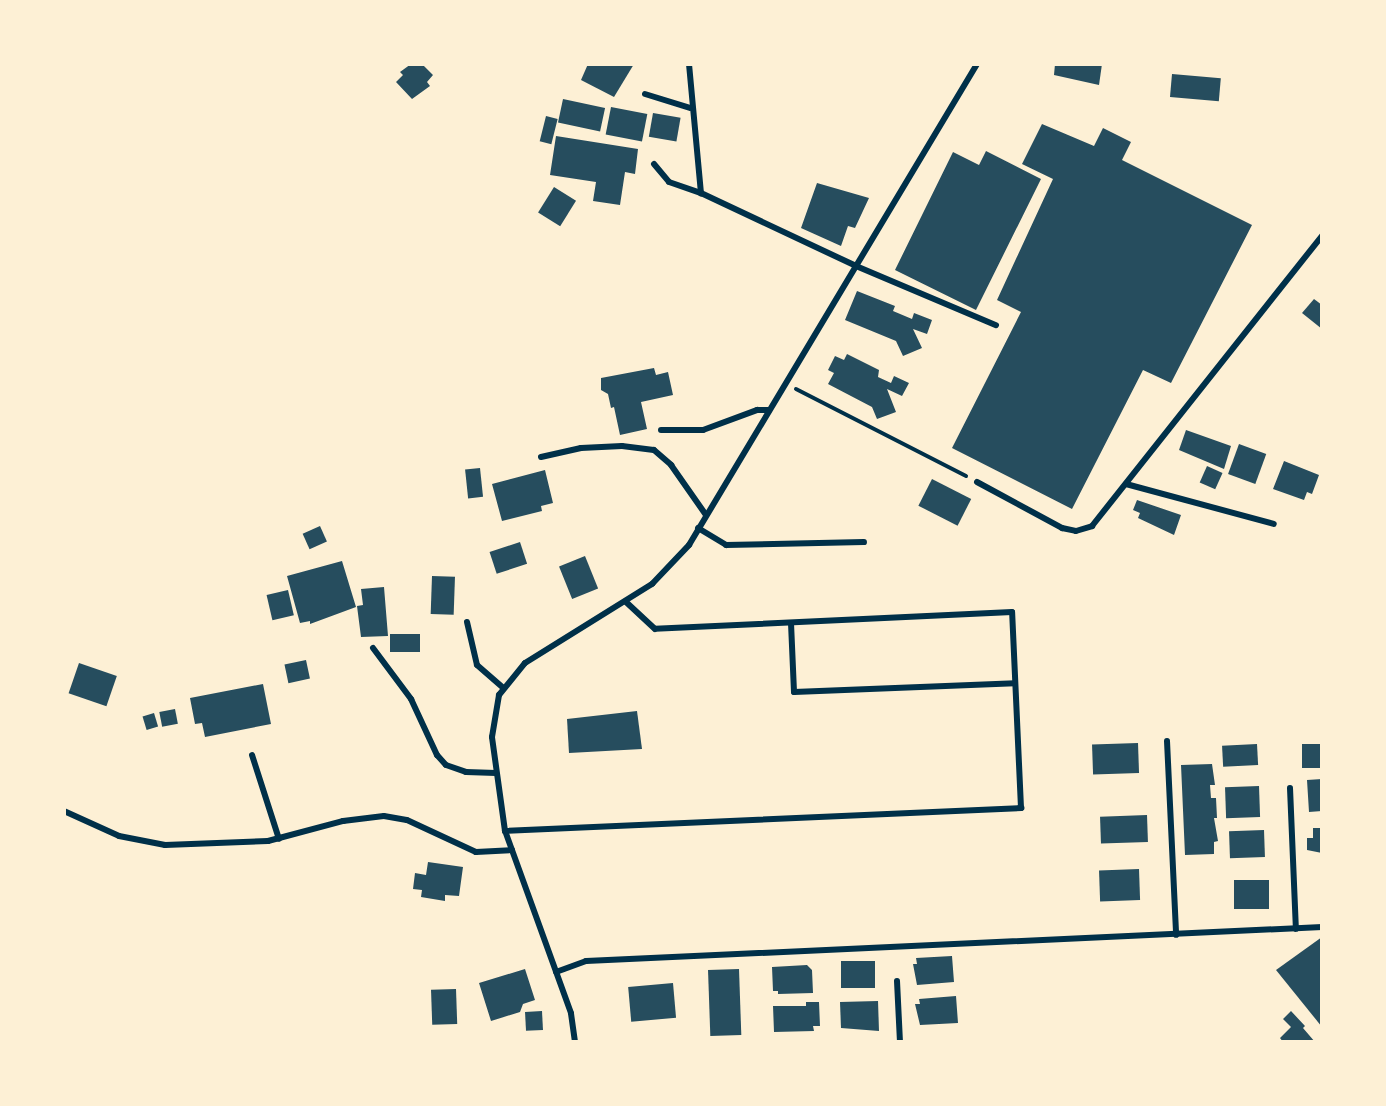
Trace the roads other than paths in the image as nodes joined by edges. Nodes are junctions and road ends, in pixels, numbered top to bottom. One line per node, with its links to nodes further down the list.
1 (688, 64): 4 (street)
2 (977, 64): 8 (street)
3 (645, 94): 4 (street)
4 (690, 108): 6 (street)
5 (654, 164): 6 (street)
6 (701, 193): 8 (street)
7 (1322, 236): 14 (street)
8 (856, 266): 9 (street); 10 (street)
9 (996, 325)
10 (768, 410): 11 (street); 15 (street)
11 (661, 430)
12 (541, 457): 15 (street)
13 (977, 482): 14 (street)
14 (1126, 484): 16 (street)
15 (706, 516): 17 (street)
16 (1274, 524)
17 (698, 528): 18 (street); 19 (street)
18 (864, 542)
19 (626, 602): 21 (street); 24 (street)
20 (467, 622): 24 (street)
21 (791, 623): 23 (street); 23 (street)
22 (373, 648): 27 (street)
23 (1015, 683): 30 (street)
24 (503, 688): 27 (street)
25 (1167, 741): 35 (street)
26 (252, 754): 31 (street)
27 (495, 773): 30 (street)
28 (1290, 788): 34 (street)
29 (64, 811): 31 (street)
30 (505, 831): 32 (street)
31 (279, 839): 32 (street)
32 (512, 850): 36 (street)
33 (1322, 927): 34 (street)
34 (1296, 929): 35 (street)
35 (1176, 935): 36 (street)
36 (556, 972): 38 (street)
37 (897, 981): 39 (street)
38 (575, 1041)
39 (900, 1041)

